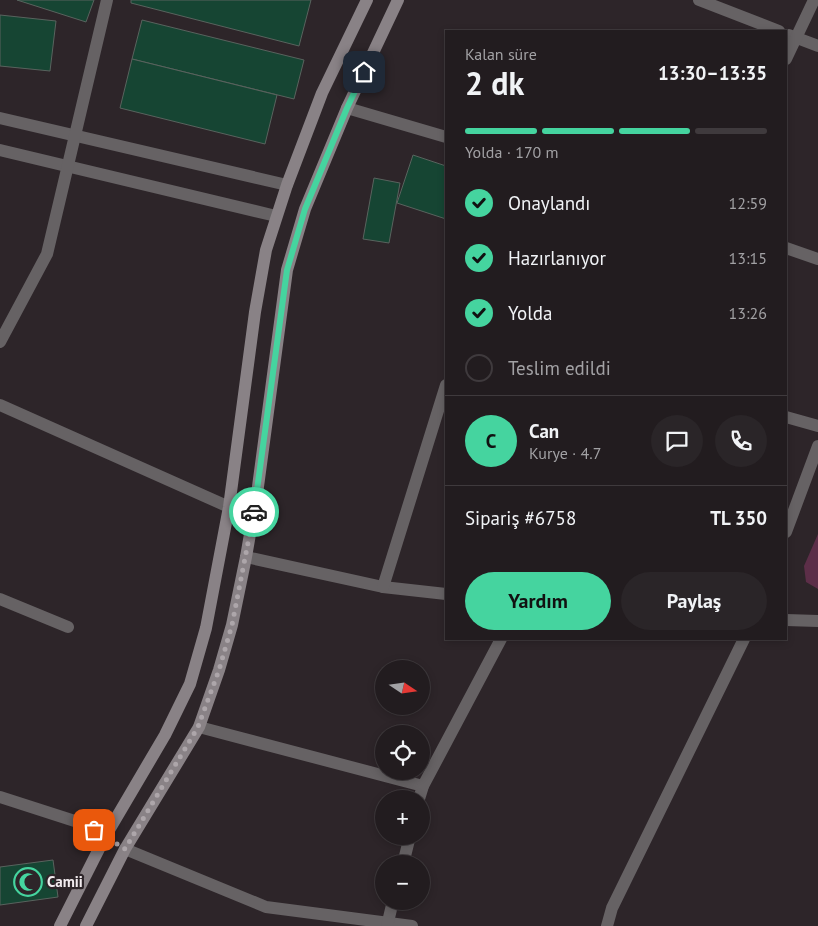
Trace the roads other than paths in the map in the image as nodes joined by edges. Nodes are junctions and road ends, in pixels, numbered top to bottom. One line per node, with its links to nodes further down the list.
1 (107, 0): 12 (street)
2 (367, 0): 16 (street)
3 (398, 0): 10 (street)
4 (699, 0): 6 (street)
5 (814, 0): 7 (street)
6 (776, 30)
7 (791, 36): 8 (street); 9 (street)
8 (818, 46)
9 (787, 54)
10 (347, 108): 13 (street); 28 (street)
11 (0, 118): 12 (street)
12 (75, 136): 15 (street); 16 (street)
13 (445, 136)
14 (0, 150): 15 (street)
15 (68, 166): 17 (street); 20 (street)
16 (287, 185): 17 (street)
17 (276, 216): 26 (street)
18 (787, 248): 19 (street)
19 (818, 259)
20 (0, 342)
21 (445, 388): 29 (street)
22 (0, 405): 26 (street)
23 (787, 417): 24 (street)
24 (818, 426)
25 (818, 446): 27 (street)
26 (228, 507): 41 (street)
27 (787, 529)
28 (246, 557): 29 (street); 37 (street)
29 (383, 587): 30 (street)
30 (445, 594)
31 (0, 599): 34 (street)
32 (787, 620): 33 (street)
33 (818, 621)
34 (68, 628)
35 (500, 640): 38 (street)
36 (744, 640): 48 (street)
37 (198, 727): 38 (street); 42 (street)
38 (423, 786): 39 (street)
39 (422, 790)
40 (0, 798): 41 (street)
41 (105, 837): 42 (street); 45 (street)
42 (125, 849): 44 (street); 46 (street)
43 (391, 910): 44 (street)
44 (387, 925): 47 (street)
45 (60, 926)
46 (86, 926)
47 (412, 926)
48 (607, 926)

